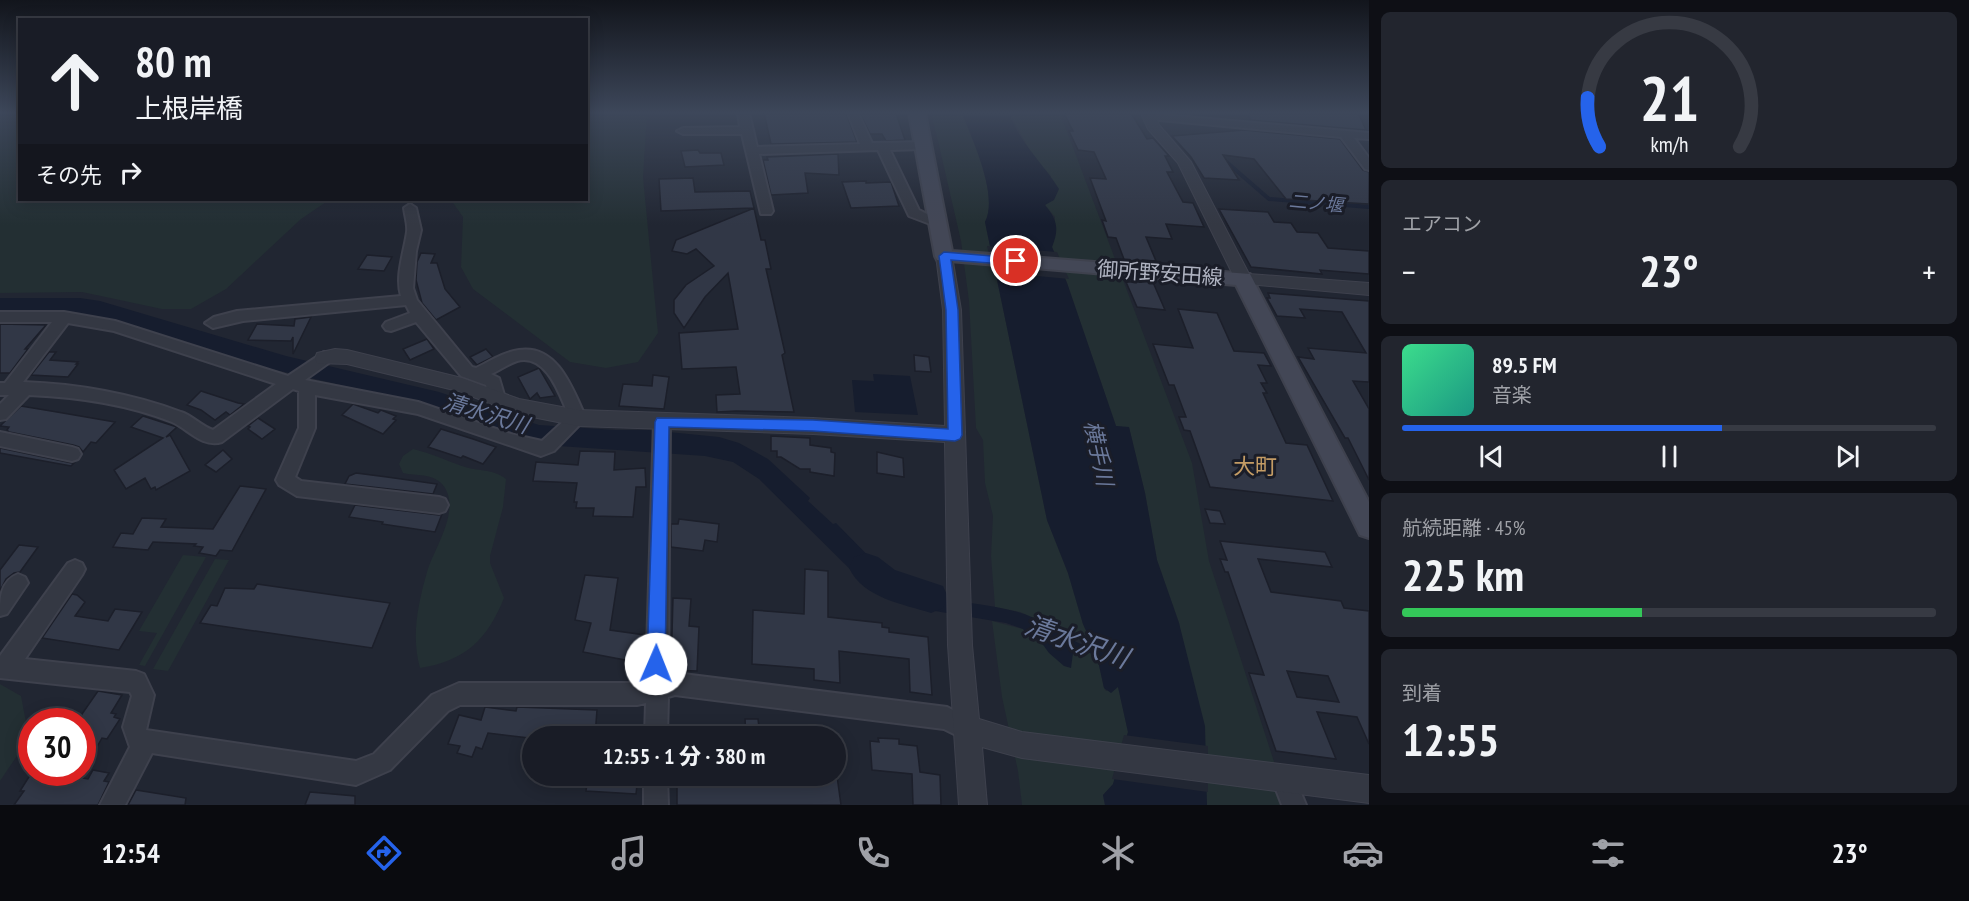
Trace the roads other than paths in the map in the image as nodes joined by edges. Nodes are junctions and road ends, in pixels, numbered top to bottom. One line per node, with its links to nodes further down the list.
1 (752, 151): 2 (street); 9 (street)
2 (764, 151)
3 (884, 151): 10 (street)
4 (924, 151): 10 (main road)
5 (1174, 151): 12 (street)
6 (1357, 151): 7 (street)
7 (1369, 166)
8 (410, 208): 14 (street)
9 (766, 210)
10 (938, 223): 11 (main road)
11 (944, 256): 12 (main road, 御所野安田線); 28 (street)
12 (1243, 279): 13 (street); 32 (main road, 御所野安田線)
13 (1369, 289)
14 (410, 300): 15 (street); 18 (street)
15 (419, 315): 19 (street); 21 (street)
16 (0, 317): 17 (street)
17 (64, 317): 22 (street); 23 (street)
18 (213, 323)
19 (391, 326)
20 (324, 358): 22 (street); 24 (street)
21 (477, 374): 24 (street); 26 (street)
22 (297, 384): 23 (street); 26 (street); 31 (street)
23 (11, 389): 25 (street)
24 (497, 398): 26 (street)
25 (0, 414)
26 (575, 421): 27 (street)
27 (662, 425): 28 (street); 37 (street)
28 (955, 435): 39 (street)
29 (0, 439): 30 (street)
30 (72, 454)
31 (439, 505)
32 (1369, 526)
33 (75, 569): 36 (street)
34 (18, 583): 35 (street)
35 (0, 607)
36 (3, 667): 40 (street)
37 (656, 688): 38 (street); 39 (street); 40 (street)
38 (656, 726)
39 (966, 729): 41 (street); 46 (street)
40 (147, 741): 44 (street)
41 (1284, 779): 43 (street); 47 (street)
42 (656, 786): 45 (street)
43 (1369, 789)
44 (112, 805)
45 (656, 805)
46 (974, 805)
47 (1294, 805)

